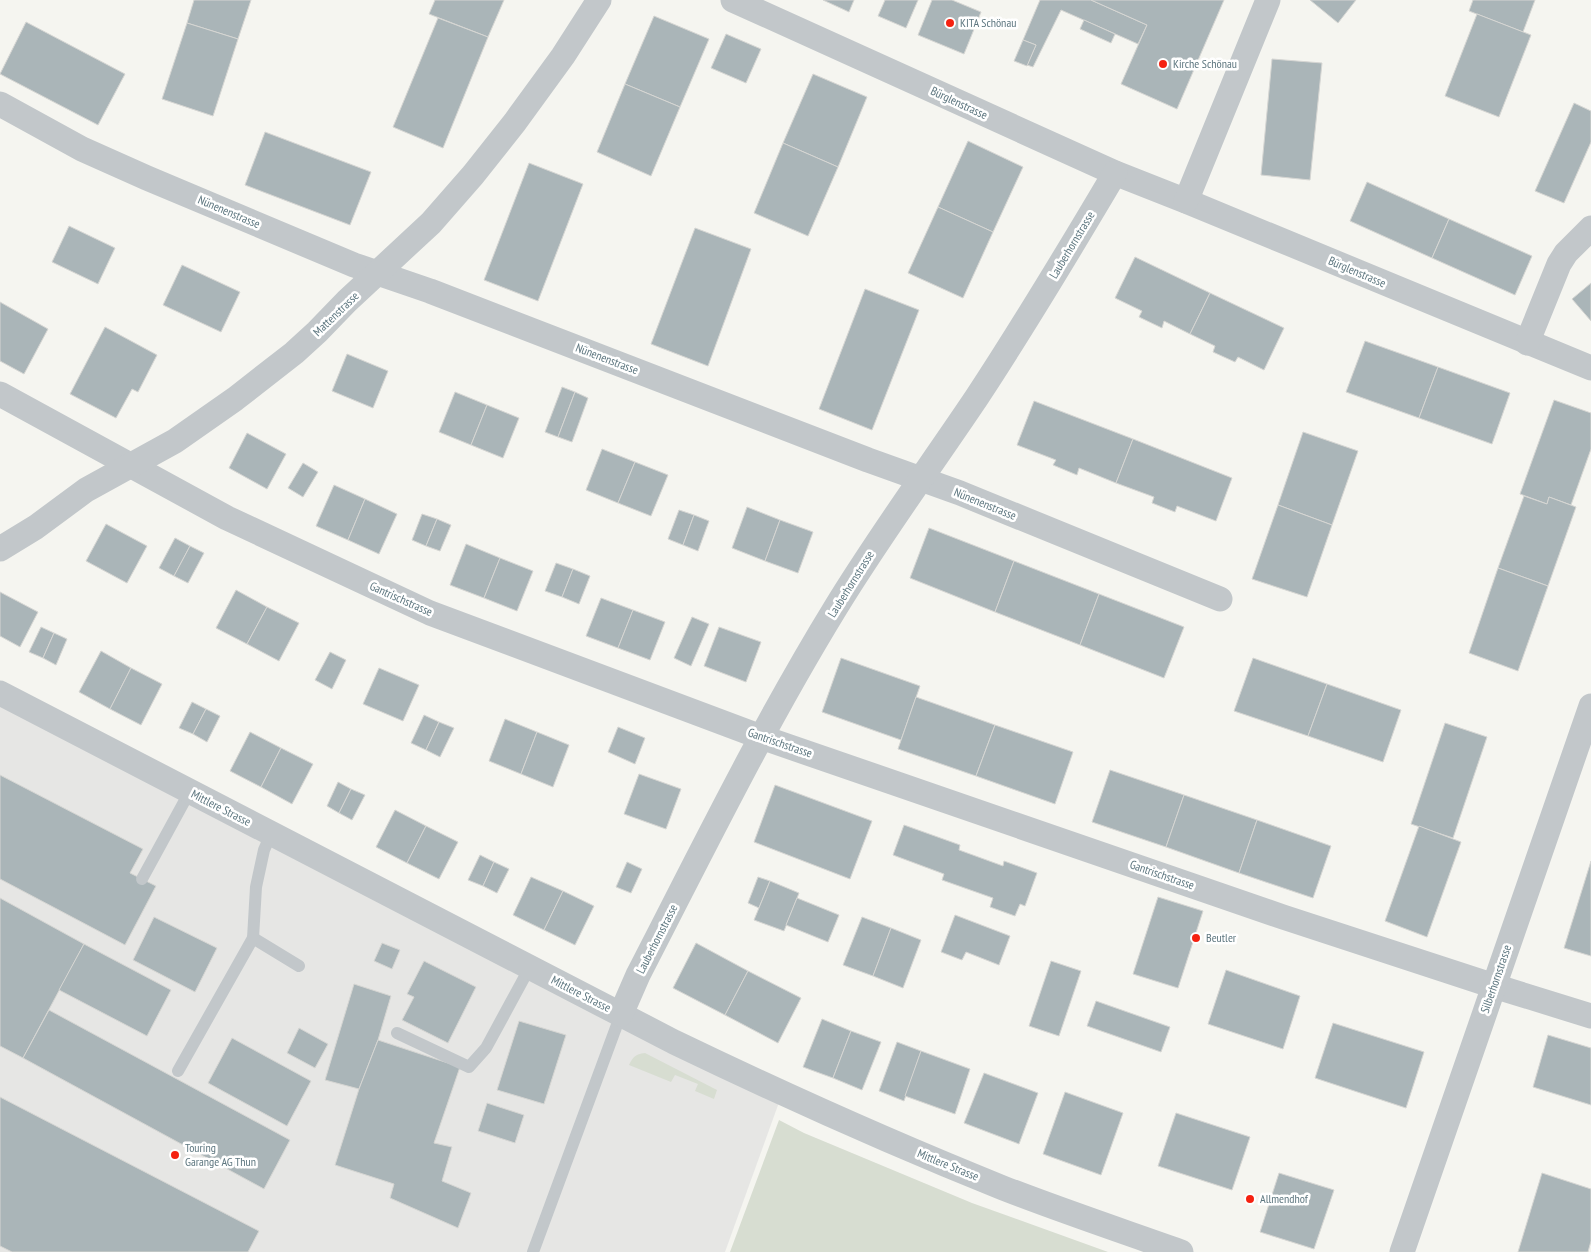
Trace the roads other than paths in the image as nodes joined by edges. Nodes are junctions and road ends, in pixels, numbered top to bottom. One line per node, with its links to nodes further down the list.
1 (599, 0): 8 (street, Mattenstrasse)
2 (733, 0): 5 (street, Bürglenstrasse)
3 (1268, 0): 6 (street)
4 (0, 104): 8 (street, Nünenenstrasse)
5 (1115, 173): 6 (street, Bürglenstrasse); 13 (street, Lauberhornstrasse)
6 (1186, 201): 9 (street, Bürglenstrasse)
7 (1591, 228): 9 (street)
8 (379, 273): 12 (street, Mattenstrasse); 13 (street, Nünenenstrasse)
9 (1527, 343): 10 (street, Bürglenstrasse)
10 (1591, 368)
11 (0, 394): 12 (street, Gantrischstrasse)
12 (130, 465): 14 (street, Mattenstrasse); 18 (street, Gantrischstrasse)
13 (920, 479): 15 (street, Nünenenstrasse); 18 (street, Lauberhornstrasse)
14 (0, 549)
15 (1220, 599)
16 (0, 693): 19 (street, Mittlere Strasse)
17 (1591, 706): 25 (street, Silberhornstrasse)
18 (761, 737): 25 (street, Gantrischstrasse); 26 (street, Lauberhornstrasse)
19 (190, 792): 20 (street, Mittlere Strasse); 21 (lane)
20 (271, 834): 22 (lane); 24 (street, Mittlere Strasse)
21 (142, 879)
22 (253, 938): 23 (lane); 29 (lane)
23 (299, 966)
24 (530, 967): 26 (street, Mittlere Strasse); 28 (lane)
25 (1494, 986): 27 (street, Gantrischstrasse); 32 (street, Silberhornstrasse)
26 (621, 1014): 30 (lane); 31 (street, Mittlere Strasse)
27 (1591, 1016)
28 (397, 1033)
29 (178, 1071)
30 (533, 1252)
31 (1181, 1252)
32 (1402, 1252)

